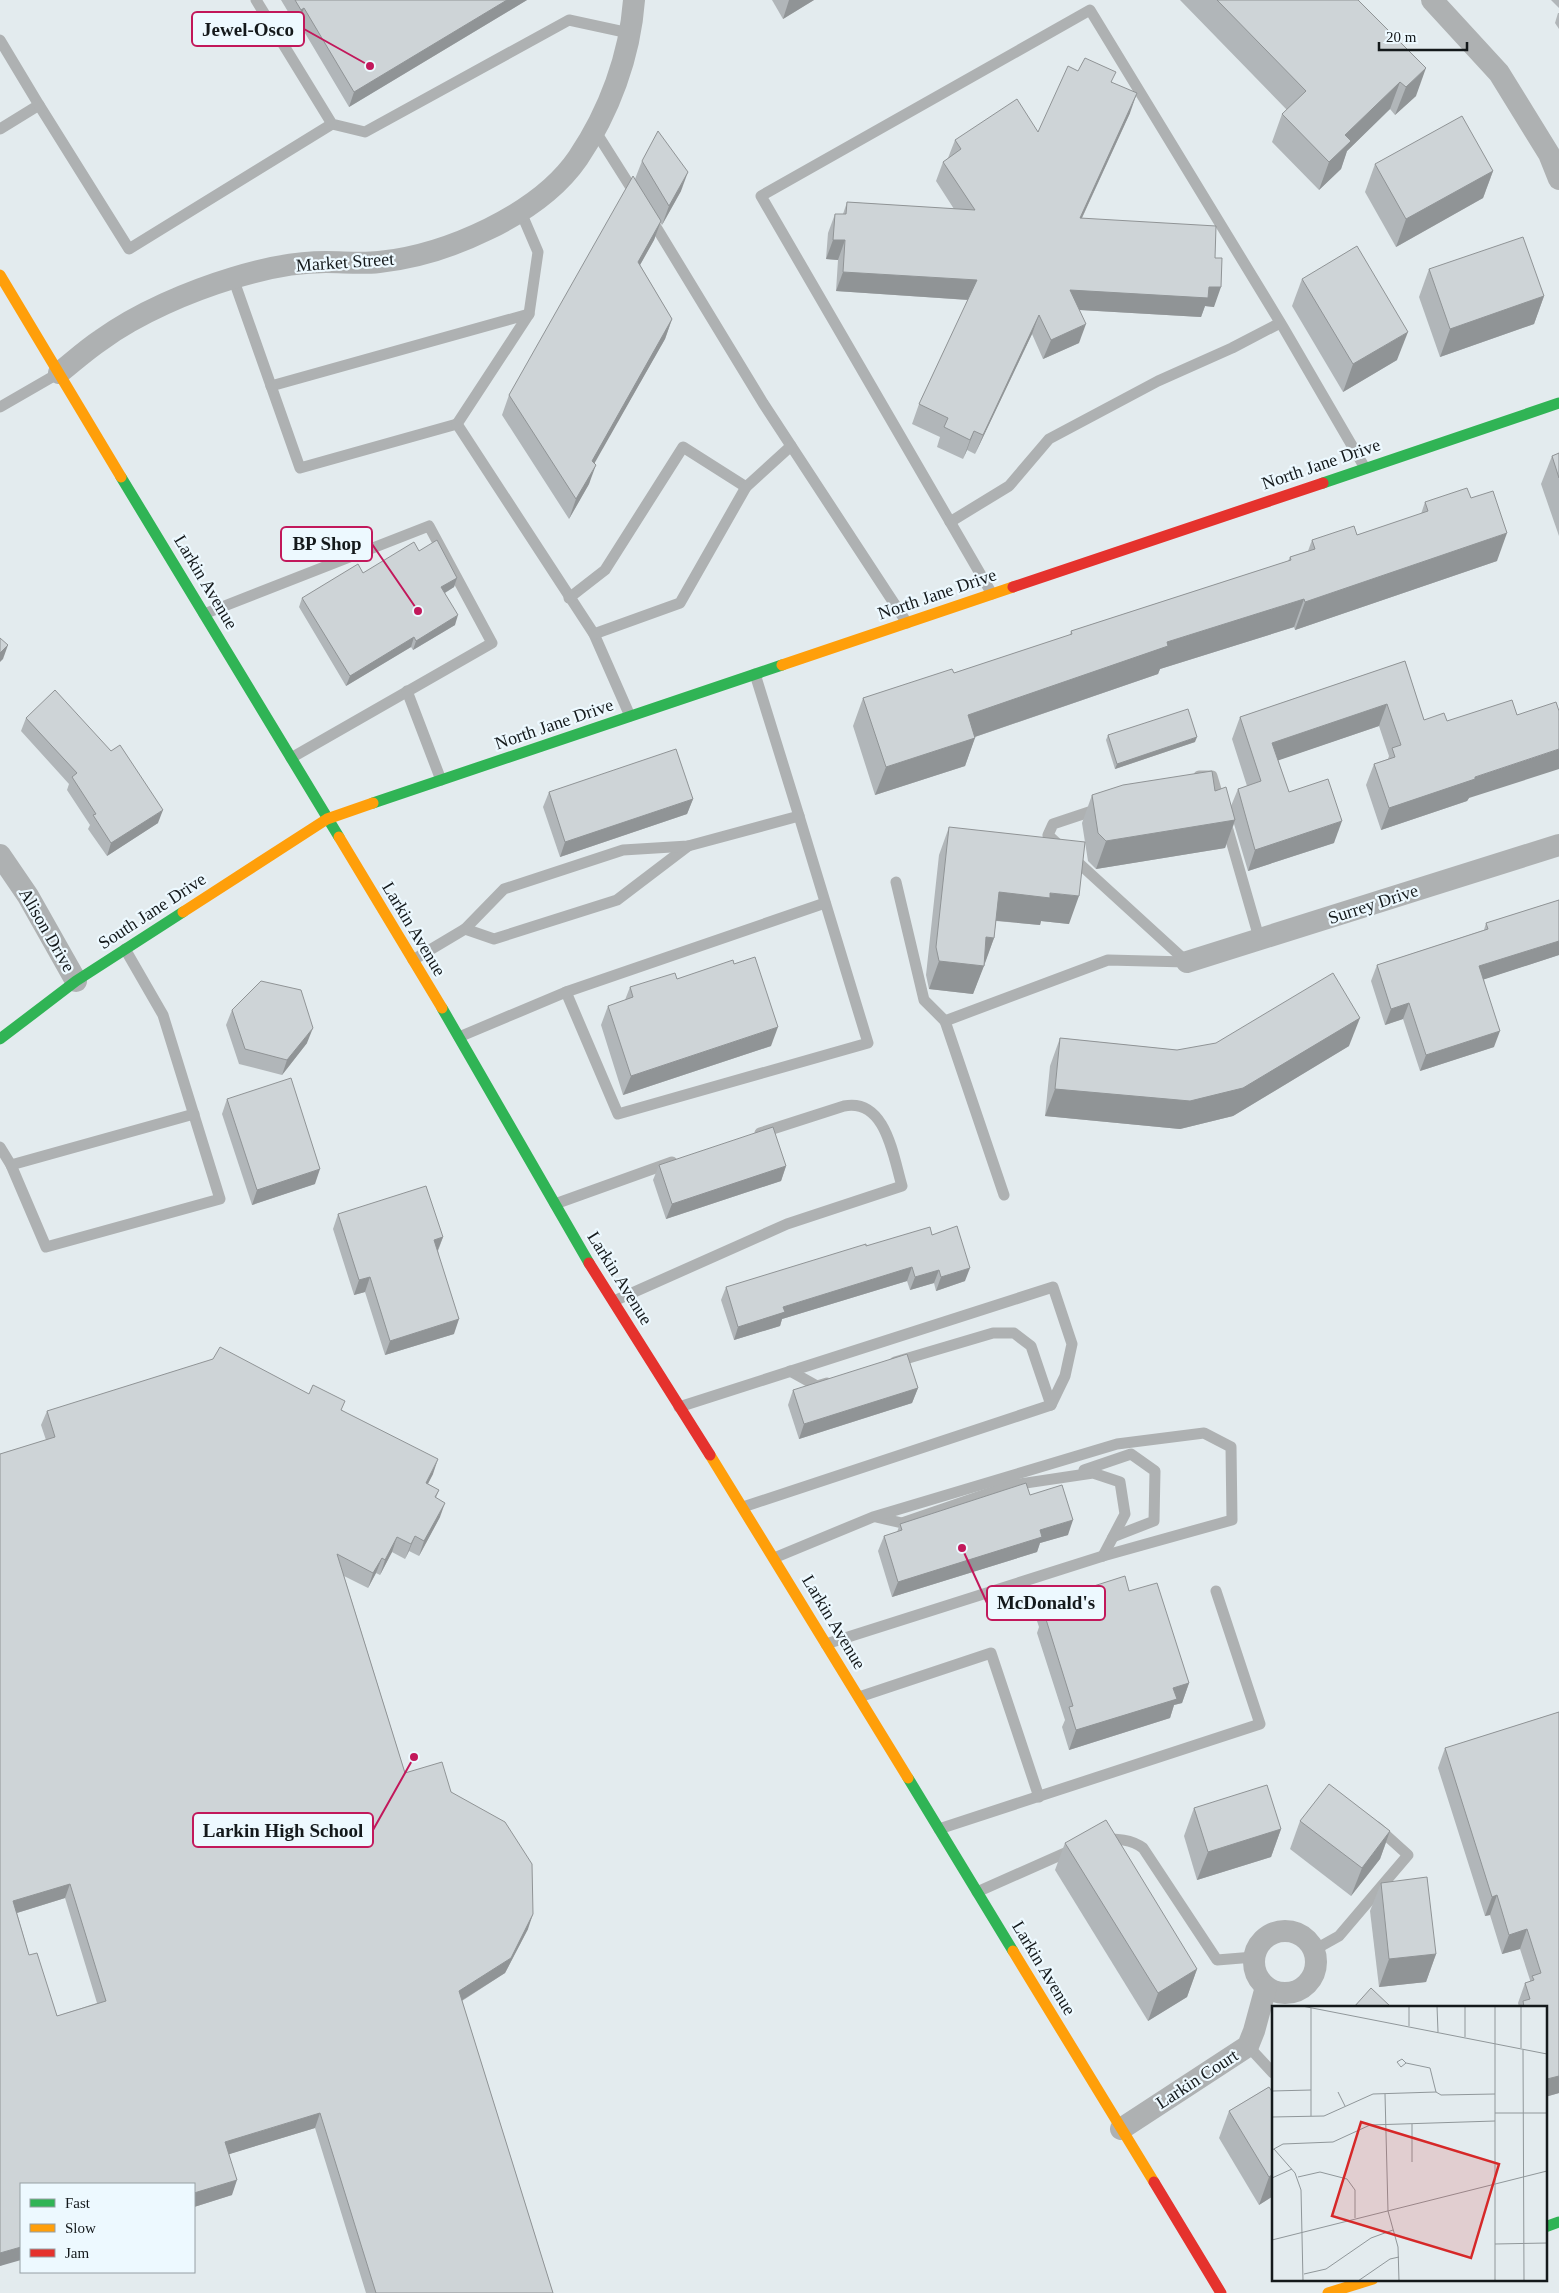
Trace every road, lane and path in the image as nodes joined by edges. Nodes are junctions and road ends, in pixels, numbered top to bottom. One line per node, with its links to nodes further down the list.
1 (256, 0): 7 (lane)
2 (634, 0): 4 (street, Market Street)
3 (1432, 0): 10 (street)
4 (629, 33): 7 (lane); 9 (street, Market Street)
5 (0, 40): 6 (lane)
6 (40, 104): 7 (lane); 8 (lane)
7 (332, 124)
8 (0, 129)
9 (594, 129): 11 (street, Market Street); 21 (lane)
10 (1559, 179)
11 (520, 210): 13 (street, Market Street); 14 (lane)
12 (0, 275): 16 (main road, Larkin Avenue)
13 (233, 278): 16 (street, Market Street); 17 (lane)
14 (529, 314): 17 (lane); 20 (lane)
15 (1280, 323): 22 (lane); 24 (lane); 24 (lane)
16 (59, 373): 19 (lane); 27 (main road, Larkin Avenue)
17 (270, 386): 20 (lane)
18 (1559, 403): 22 (main road, North Jane Drive)
19 (0, 407)
20 (457, 424): 26 (lane)
21 (791, 446): 23 (lane); 28 (lane)
22 (1365, 468): 25 (main road, North Jane Drive)
23 (746, 487): 26 (lane); 29 (lane)
24 (950, 522): 25 (lane)
25 (992, 594): 28 (main road, North Jane Drive)
26 (569, 598): 29 (lane)
27 (204, 614): 31 (lane); 33 (main road, Larkin Avenue)
28 (907, 623): 30 (main road, North Jane Drive)
29 (594, 634): 32 (lane)
30 (754, 674): 32 (main road, North Jane Drive); 37 (lane)
31 (407, 691): 33 (lane); 34 (lane)
32 (630, 716): 34 (main road, North Jane Drive)
33 (291, 758): 38 (main road, Larkin Avenue)
34 (441, 780): 38 (main road, North Jane Drive)
35 (1189, 780): 45 (lane)
36 (1107, 806): 48 (lane)
37 (799, 816): 40 (lane); 43 (lane)
38 (327, 818): 46 (main road, South Jane Drive); 47 (main road, Larkin Avenue)
39 (1559, 845): 45 (street, Surrey Drive)
40 (688, 846): 44 (lane); 44 (lane)
41 (0, 855): 49 (street, Alison Drive)
42 (896, 882): 51 (lane)
43 (825, 903): 50 (lane); 50 (lane)
44 (465, 929): 47 (lane)
45 (1260, 941): 48 (street, Surrey Drive)
46 (124, 948): 49 (main road, South Jane Drive); 54 (lane)
47 (413, 960): 52 (main road, Larkin Avenue)
48 (1187, 962): 51 (lane)
49 (76, 981): 53 (main road, South Jane Drive)
50 (566, 992): 52 (lane)
51 (945, 1021): 59 (lane)
52 (459, 1037): 60 (main road, Larkin Avenue)
53 (0, 1039)
54 (194, 1114): 58 (lane); 58 (lane)
55 (744, 1138): 61 (lane)
56 (0, 1147): 58 (lane)
57 (680, 1159): 60 (lane)
58 (11, 1165)
59 (1004, 1195)
60 (555, 1204): 61 (main road, Larkin Avenue)
61 (614, 1301): 66 (main road, Larkin Avenue)
62 (882, 1366): 65 (lane)
63 (790, 1371): 64 (lane); 65 (lane); 66 (lane)
64 (835, 1380)
65 (1051, 1405): 68 (lane)
66 (679, 1407): 68 (main road, Larkin Avenue)
67 (1064, 1477): 69 (lane); 70 (lane); 70 (lane)
68 (743, 1507): 72 (main road, Larkin Avenue)
69 (873, 1517): 71 (lane); 72 (lane)
70 (1113, 1537): 71 (lane)
71 (1103, 1556): 74 (lane)
72 (774, 1558): 74 (main road, Larkin Avenue)
73 (1216, 1591): 76 (lane)
74 (826, 1644): 75 (main road, Larkin Avenue)
75 (859, 1697): 76 (lane); 78 (main road, Larkin Avenue)
76 (1038, 1797): 78 (lane)
77 (1368, 1819): 80 (lane)
78 (939, 1829): 79 (main road, Larkin Avenue)
79 (977, 1892): 81 (lane); 85 (main road, Larkin Avenue)
80 (1314, 1950): 81 (street); 82 (street)
81 (1254, 1957): 82 (street)
82 (1266, 1988): 83 (street, Larkin Court)
83 (1248, 2046): 84 (lane); 85 (street, Larkin Court)
84 (1272, 2072)
85 (1121, 2129): 89 (main road, Larkin Avenue)
86 (1559, 2222): 87 (main road)
87 (1546, 2227)
88 (1370, 2280): 90 (main road)
89 (1221, 2293)
90 (1328, 2293)

